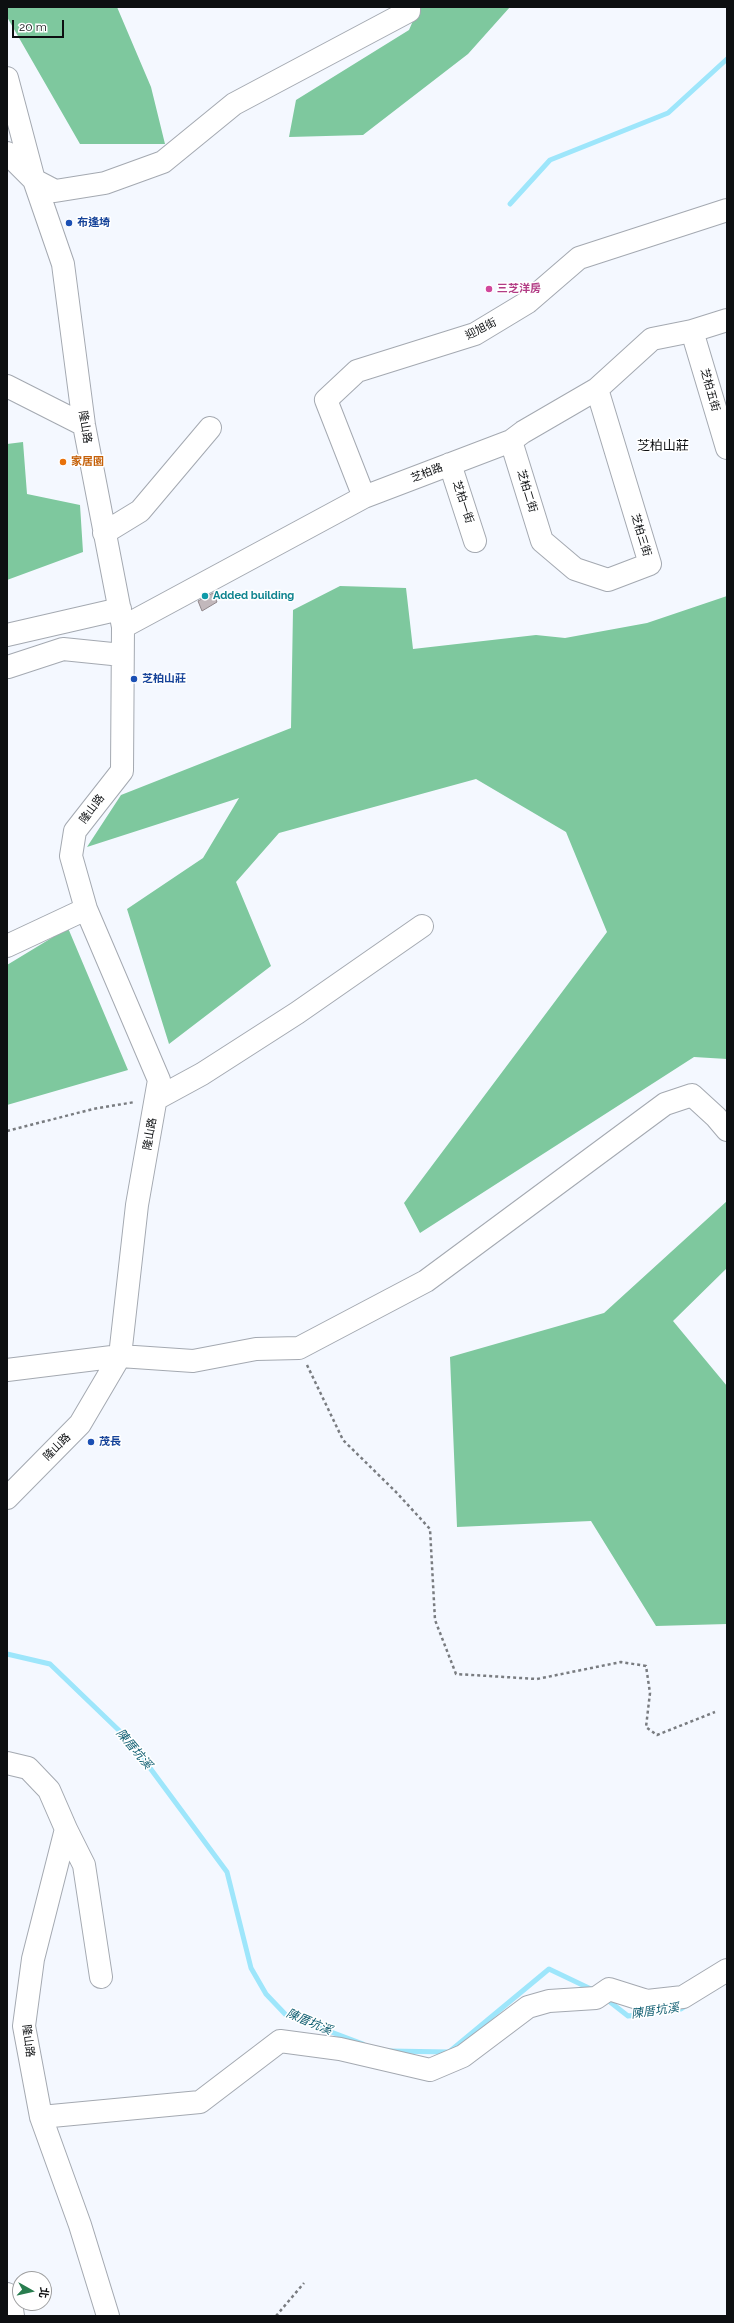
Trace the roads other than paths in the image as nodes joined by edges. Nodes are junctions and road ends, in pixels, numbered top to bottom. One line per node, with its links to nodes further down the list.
1 (409, 7): 4 (street)
2 (7, 78): 4 (street, 隆山路)
3 (7, 153): 4 (street)
4 (34, 180): 10 (street, 隆山路)
5 (727, 210): 15 (street, 迎旭街)
6 (727, 320): 7 (street, 芝柏路)
7 (692, 331): 9 (street, 芝柏路); 13 (street, 芝柏五街)
8 (7, 386): 10 (street)
9 (597, 389): 12 (street, 芝柏路); 18 (street, 芝柏三街)
10 (84, 425): 16 (street, 隆山路)
11 (210, 428): 16 (street)
12 (512, 441): 14 (street, 芝柏路); 18 (street, 芝柏二街)
13 (727, 448)
14 (450, 464): 15 (street, 芝柏路); 17 (street, 芝柏一街)
15 (364, 496): 19 (street, 芝柏路)
16 (104, 533): 19 (street, 隆山路)
17 (475, 541)
18 (542, 541)
19 (121, 618): 20 (street, 芝柏路); 21 (street, 隆山路)
20 (7, 635)
21 (122, 655): 22 (street); 23 (street, 隆山路)
22 (8, 668)
23 (86, 909): 25 (street); 26 (street, 隆山路)
24 (422, 926): 26 (street)
25 (7, 946)
26 (156, 1099): 28 (street, 隆山路)
27 (727, 1130): 28 (street)
28 (120, 1356): 29 (street); 30 (street, 隆山路)
29 (7, 1370)
30 (7, 1498)
31 (7, 1763): 32 (street)
32 (66, 1829): 34 (street); 35 (street, 隆山路)
33 (727, 1970): 35 (street)
34 (101, 1977)
35 (41, 2117): 38 (street, 隆山路)
36 (7, 2294): 37 (street)
37 (13, 2316)
38 (108, 2316)

